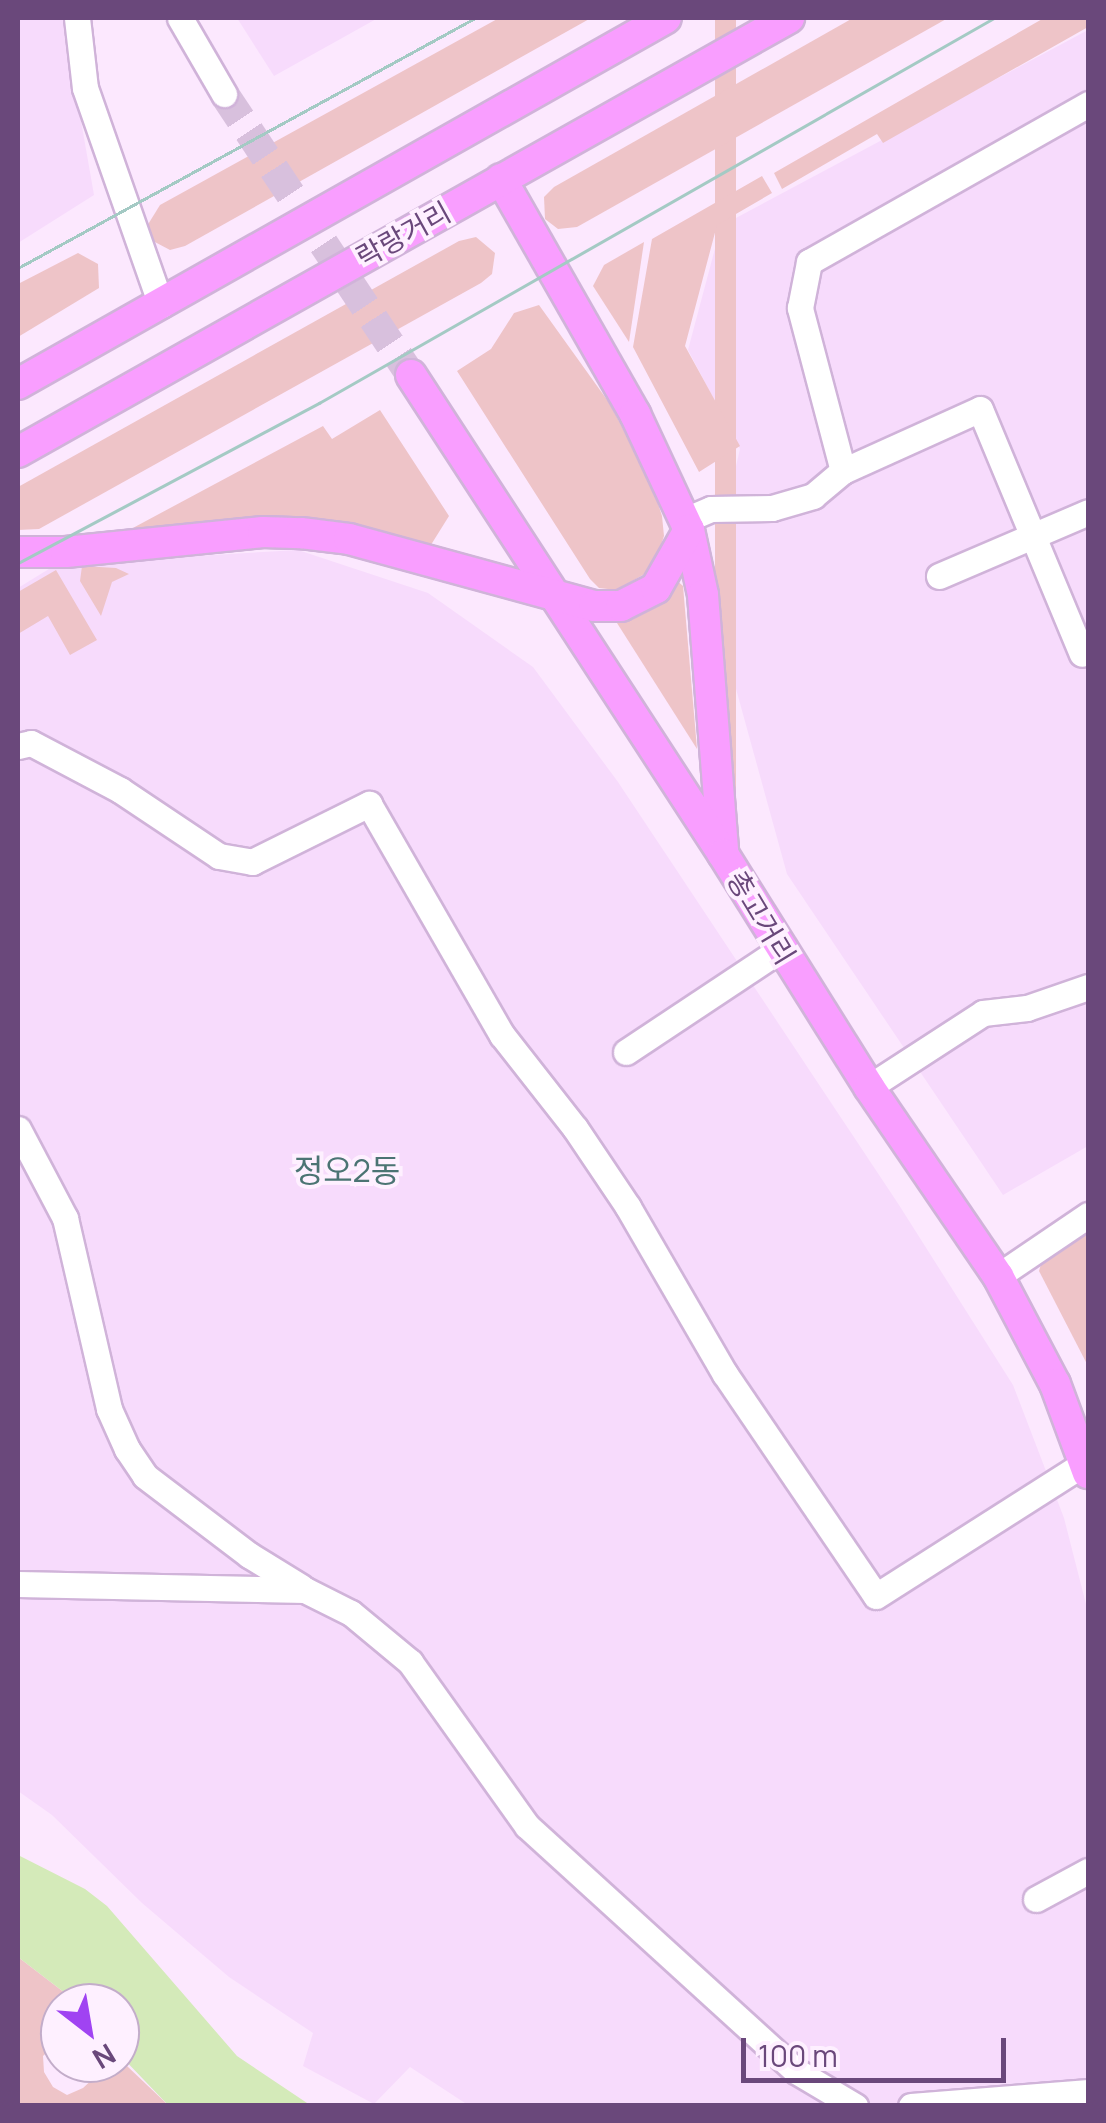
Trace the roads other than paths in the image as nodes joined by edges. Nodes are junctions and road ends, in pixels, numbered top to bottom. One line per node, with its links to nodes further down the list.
1 (77, 18): 8 (street)
2 (180, 18): 5 (street)
3 (666, 18): 8 (main road, 락랑거리)
4 (790, 18): 7 (main road, 락랑거리)
5 (224, 94)
6 (1088, 104): 12 (street)
7 (501, 179): 11 (main road, 락랑거리); 14 (main road)
8 (161, 306): 10 (main road, 락랑거리)
9 (410, 375): 18 (main road, 총고거리)
10 (18, 384)
11 (18, 452)
12 (842, 471): 14 (street); 15 (street)
13 (1088, 512): 15 (street)
14 (687, 525): 18 (main road); 21 (main road)
15 (1033, 536): 17 (street); 19 (street)
16 (18, 552): 18 (main road)
17 (938, 576)
18 (551, 595): 21 (main road, 총고거리)
19 (1082, 654)
20 (18, 746): 29 (street)
21 (724, 854): 22 (main road, 총고거리)
22 (781, 949): 24 (street); 25 (main road, 총고거리)
23 (1088, 986): 25 (street)
24 (626, 1052)
25 (869, 1087): 28 (main road, 총고거리)
26 (18, 1129): 31 (street)
27 (1088, 1215): 28 (street)
28 (998, 1276): 29 (main road, 총고거리)
29 (1087, 1468)
30 (18, 1584): 31 (street)
31 (305, 1590): 35 (street)
32 (1088, 1871): 33 (street)
33 (1036, 1899)
34 (1088, 2092): 36 (street)
35 (855, 2106)
36 (911, 2106)

